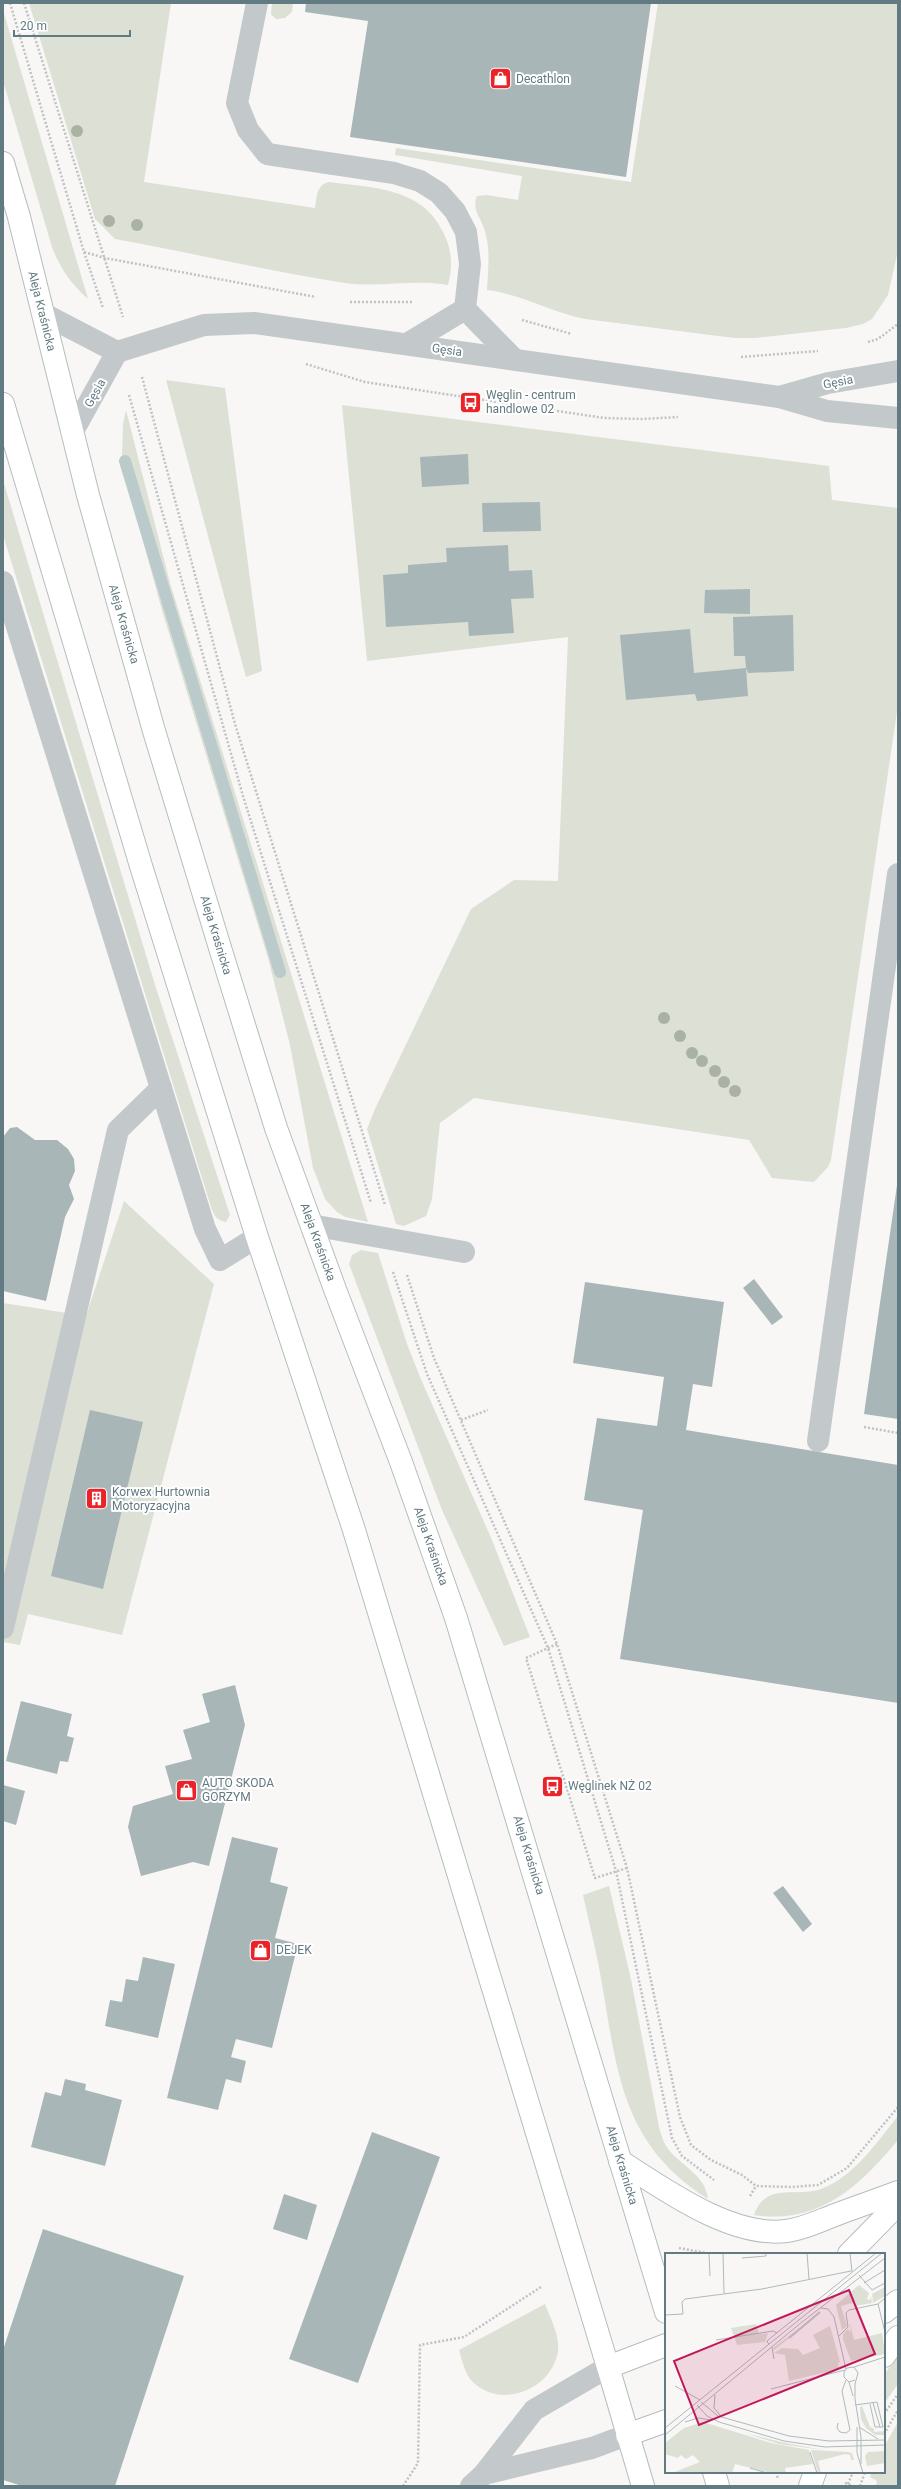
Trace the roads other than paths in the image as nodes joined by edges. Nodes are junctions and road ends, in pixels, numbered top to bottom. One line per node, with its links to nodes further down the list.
1 (257, 3): 3 (street)
2 (3, 163): 4 (main road, Aleja Kraśnicka)
3 (465, 309): 5 (street); 7 (street)
4 (42, 313): 6 (street); 12 (main road, Aleja Kraśnicka)
5 (407, 344): 6 (street, Gęsia); 7 (street, Gęsia)
6 (125, 349): 12 (street, Gęsia)
7 (514, 359): 9 (street, Gęsia)
8 (898, 371): 9 (street, Gęsia)
9 (779, 397): 11 (street, Gęsia)
10 (3, 404): 17 (main road)
11 (898, 418)
12 (72, 433): 16 (main road, Aleja Kraśnicka)
13 (3, 582): 15 (street)
14 (898, 874): 19 (street)
15 (161, 1088): 17 (street); 20 (street)
16 (312, 1224): 18 (street); 21 (main road, Aleja Kraśnicka)
17 (257, 1237): 31 (main road)
18 (464, 1252)
19 (818, 1442)
20 (3, 1628)
21 (620, 2161): 22 (main road); 26 (main road, Aleja Kraśnicka)
22 (898, 2192)
23 (898, 2204): 24 (main road)
24 (850, 2253)
25 (898, 2301): 27 (main road)
26 (665, 2309)
27 (885, 2311)
28 (898, 2337): 30 (main road)
29 (665, 2345): 31 (main road)
30 (885, 2355)
31 (608, 2367): 33 (main road); 36 (street)
32 (665, 2421): 33 (main road)
33 (627, 2435): 36 (street); 37 (main road)
34 (714, 2473): 38 (main road)
35 (815, 2473): 39 (main road)
36 (477, 2480)
37 (643, 2486)
38 (718, 2486)
39 (810, 2486)

